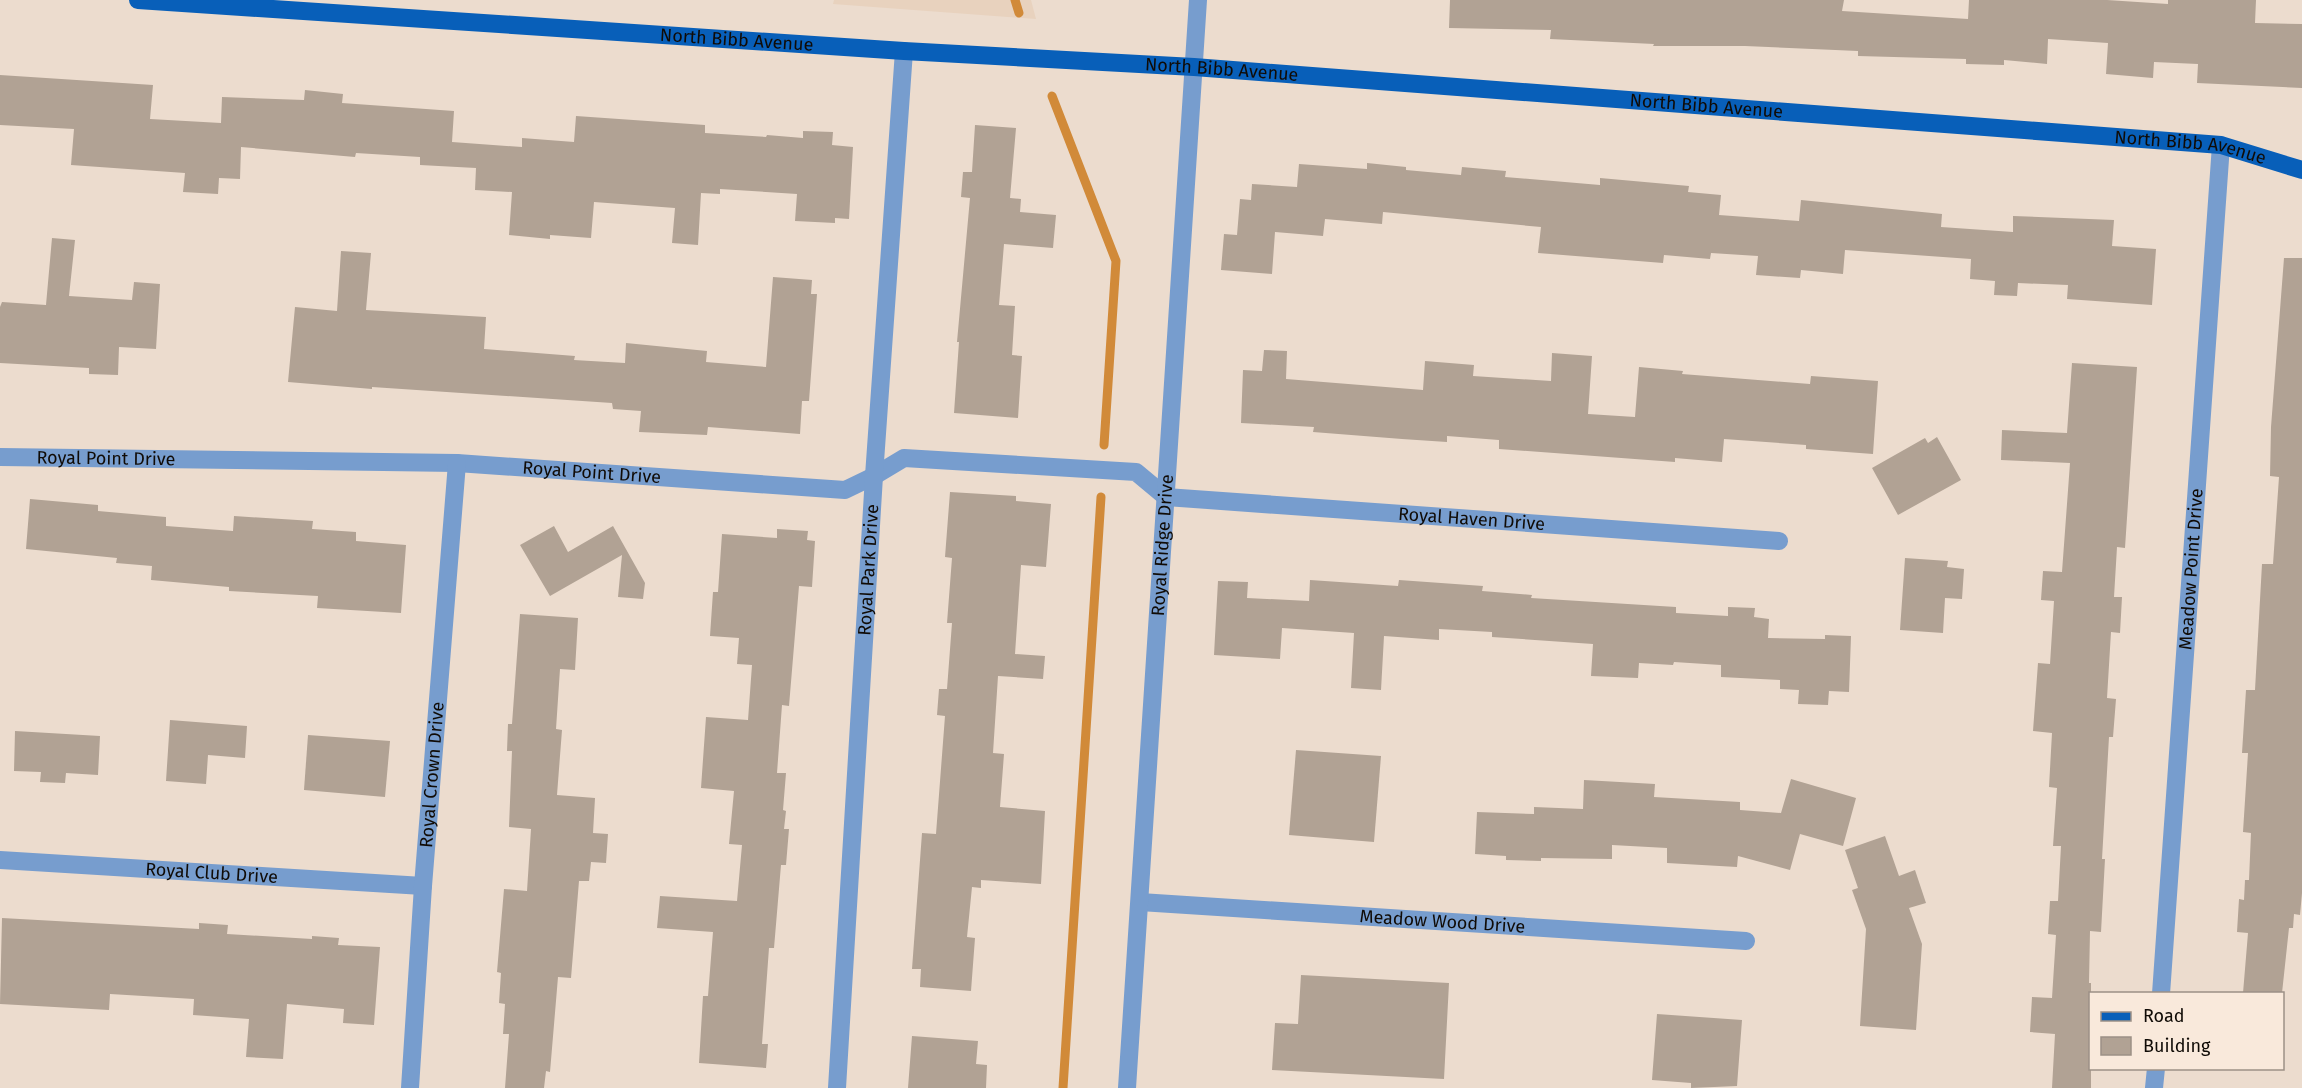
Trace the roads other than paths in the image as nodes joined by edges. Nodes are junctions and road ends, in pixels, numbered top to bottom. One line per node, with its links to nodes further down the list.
1 (138, 0): 3 (main road, North Bibb Avenue)
2 (1198, 0): 4 (street, Royal Ridge Drive)
3 (904, 51): 4 (main road, North Bibb Avenue); 9 (street, Royal Park Drive)
4 (1194, 67): 5 (main road, North Bibb Avenue); 10 (street, Royal Ridge Drive)
5 (2221, 145): 6 (main road, North Bibb Avenue); 16 (street, Meadow Point Drive)
6 (2302, 170)
7 (0, 457): 8 (street, Royal Point Drive)
8 (457, 463): 9 (street, Royal Point Drive); 13 (street, Royal Crown Drive)
9 (874, 476): 10 (street, Royal Point Drive); 19 (street, Royal Park Drive)
10 (1166, 497): 11 (street, Royal Haven Drive); 14 (street, Royal Ridge Drive)
11 (1779, 541)
12 (0, 860): 13 (street, Royal Club Drive)
13 (423, 886): 18 (street, Royal Crown Drive)
14 (1140, 902): 15 (street, Meadow Wood Drive); 20 (street, Royal Ridge Drive)
15 (1746, 941)
16 (2161, 992)
17 (2156, 1070): 21 (street)
18 (410, 1088)
19 (837, 1088)
20 (1127, 1088)
21 (2154, 1088)

